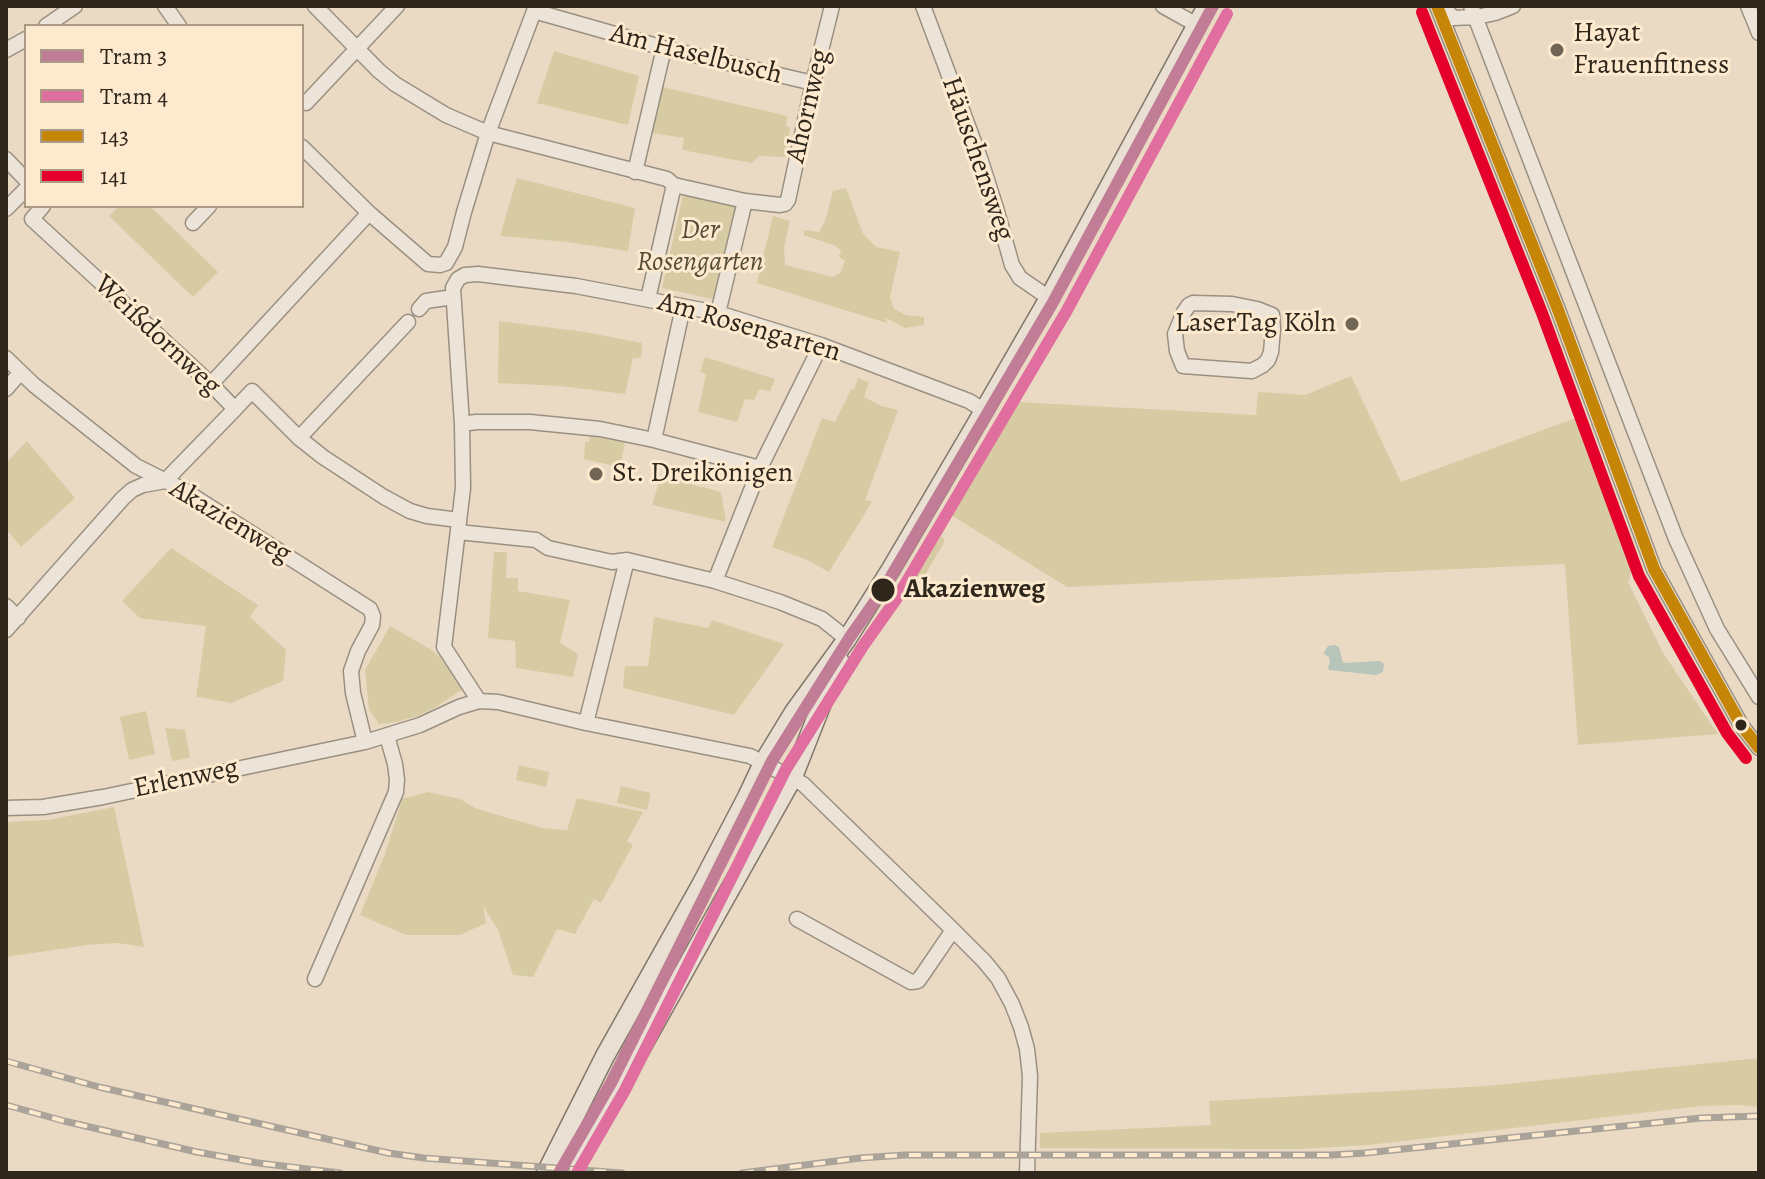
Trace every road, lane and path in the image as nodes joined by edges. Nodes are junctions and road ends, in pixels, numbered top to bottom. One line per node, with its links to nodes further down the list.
1 (75, 6): 14 (street)
2 (165, 6): 15 (street)
3 (315, 6): 20 (street)
4 (397, 6): 20 (street)
5 (832, 6): 22 (street, Ahornweg)
6 (923, 6): 39 (street, Häuschensweg)
7 (1163, 6): 16 (street)
8 (1207, 6): 16 (main road)
9 (1440, 6): 13 (street); 42 (street)
10 (1513, 6): 13 (street)
11 (1748, 6): 17 (street)
12 (535, 8): 19 (street, Am Haselbusch); 24 (street)
13 (1474, 12): 38 (street)
14 (49, 24)
15 (178, 24)
16 (1197, 25): 39 (main road)
17 (1759, 33)
18 (24, 40): 21 (street)
19 (664, 48): 22 (street, Am Haselbusch); 27 (street)
20 (357, 49): 23 (street); 24 (street)
21 (6, 50)
22 (813, 83): 31 (street, Ahornweg)
23 (306, 103)
24 (488, 133): 27 (street); 35 (street)
25 (304, 149): 35 (street)
26 (6, 159): 28 (street)
27 (635, 172): 29 (street)
28 (24, 178)
29 (674, 185): 31 (street); 40 (street)
30 (24, 191): 34 (street)
31 (745, 201): 44 (street)
32 (41, 208): 50 (street, Weißdornweg)
33 (207, 208): 36 (street)
34 (6, 209)
35 (369, 213): 50 (street)
36 (193, 223)
37 (453, 297): 40 (street, Am Rosengarten); 43 (street); 54 (street)
38 (1584, 297): 42 (street); 66 (street)
39 (1049, 298): 53 (main road)
40 (648, 299): 41 (street, Am Rosengarten)
41 (683, 307): 44 (street, Am Rosengarten); 56 (street)
42 (1557, 307): 71 (street)
43 (419, 309)
44 (718, 313): 47 (street, Am Rosengarten)
45 (408, 322): 55 (street)
46 (1175, 334): 46 (street)
47 (821, 345): 53 (street, Am Rosengarten); 57 (street)
48 (6, 358): 49 (street, Akazienweg)
49 (20, 373): 51 (street); 58 (street, Akazienweg)
50 (211, 384): 52 (street, Weißdornweg)
51 (6, 389)
52 (235, 409): 55 (street, Weißdornweg); 58 (street)
53 (985, 411): 65 (main road)
54 (462, 424): 56 (street); 59 (street)
55 (299, 438): 59 (street, Weißdornweg)
56 (654, 440): 57 (street)
57 (760, 468): 61 (street)
58 (165, 481): 63 (street); 70 (street, Akazienweg)
59 (459, 526): 60 (street, Weißdornweg); 67 (street)
60 (627, 560): 61 (street, Weißdornweg); 68 (street)
61 (715, 581): 65 (street, Weißdornweg)
62 (6, 606): 63 (street)
63 (18, 618): 64 (street)
64 (6, 630)
65 (847, 639): 72 (main road); 73 (main road)
66 (1759, 697)
67 (479, 701): 68 (street); 69 (street)
68 (586, 723): 72 (street)
69 (387, 736): 70 (street); 77 (street)
70 (365, 742): 74 (street, Erlenweg)
71 (1759, 748)
72 (763, 763): 73 (street); 78 (main road)
73 (793, 777): 76 (street); 79 (main road)
74 (6, 808)
75 (797, 919): 76 (street)
76 (953, 930): 80 (street)
77 (315, 979)
78 (546, 1173)
79 (562, 1173)
80 (1027, 1173)

